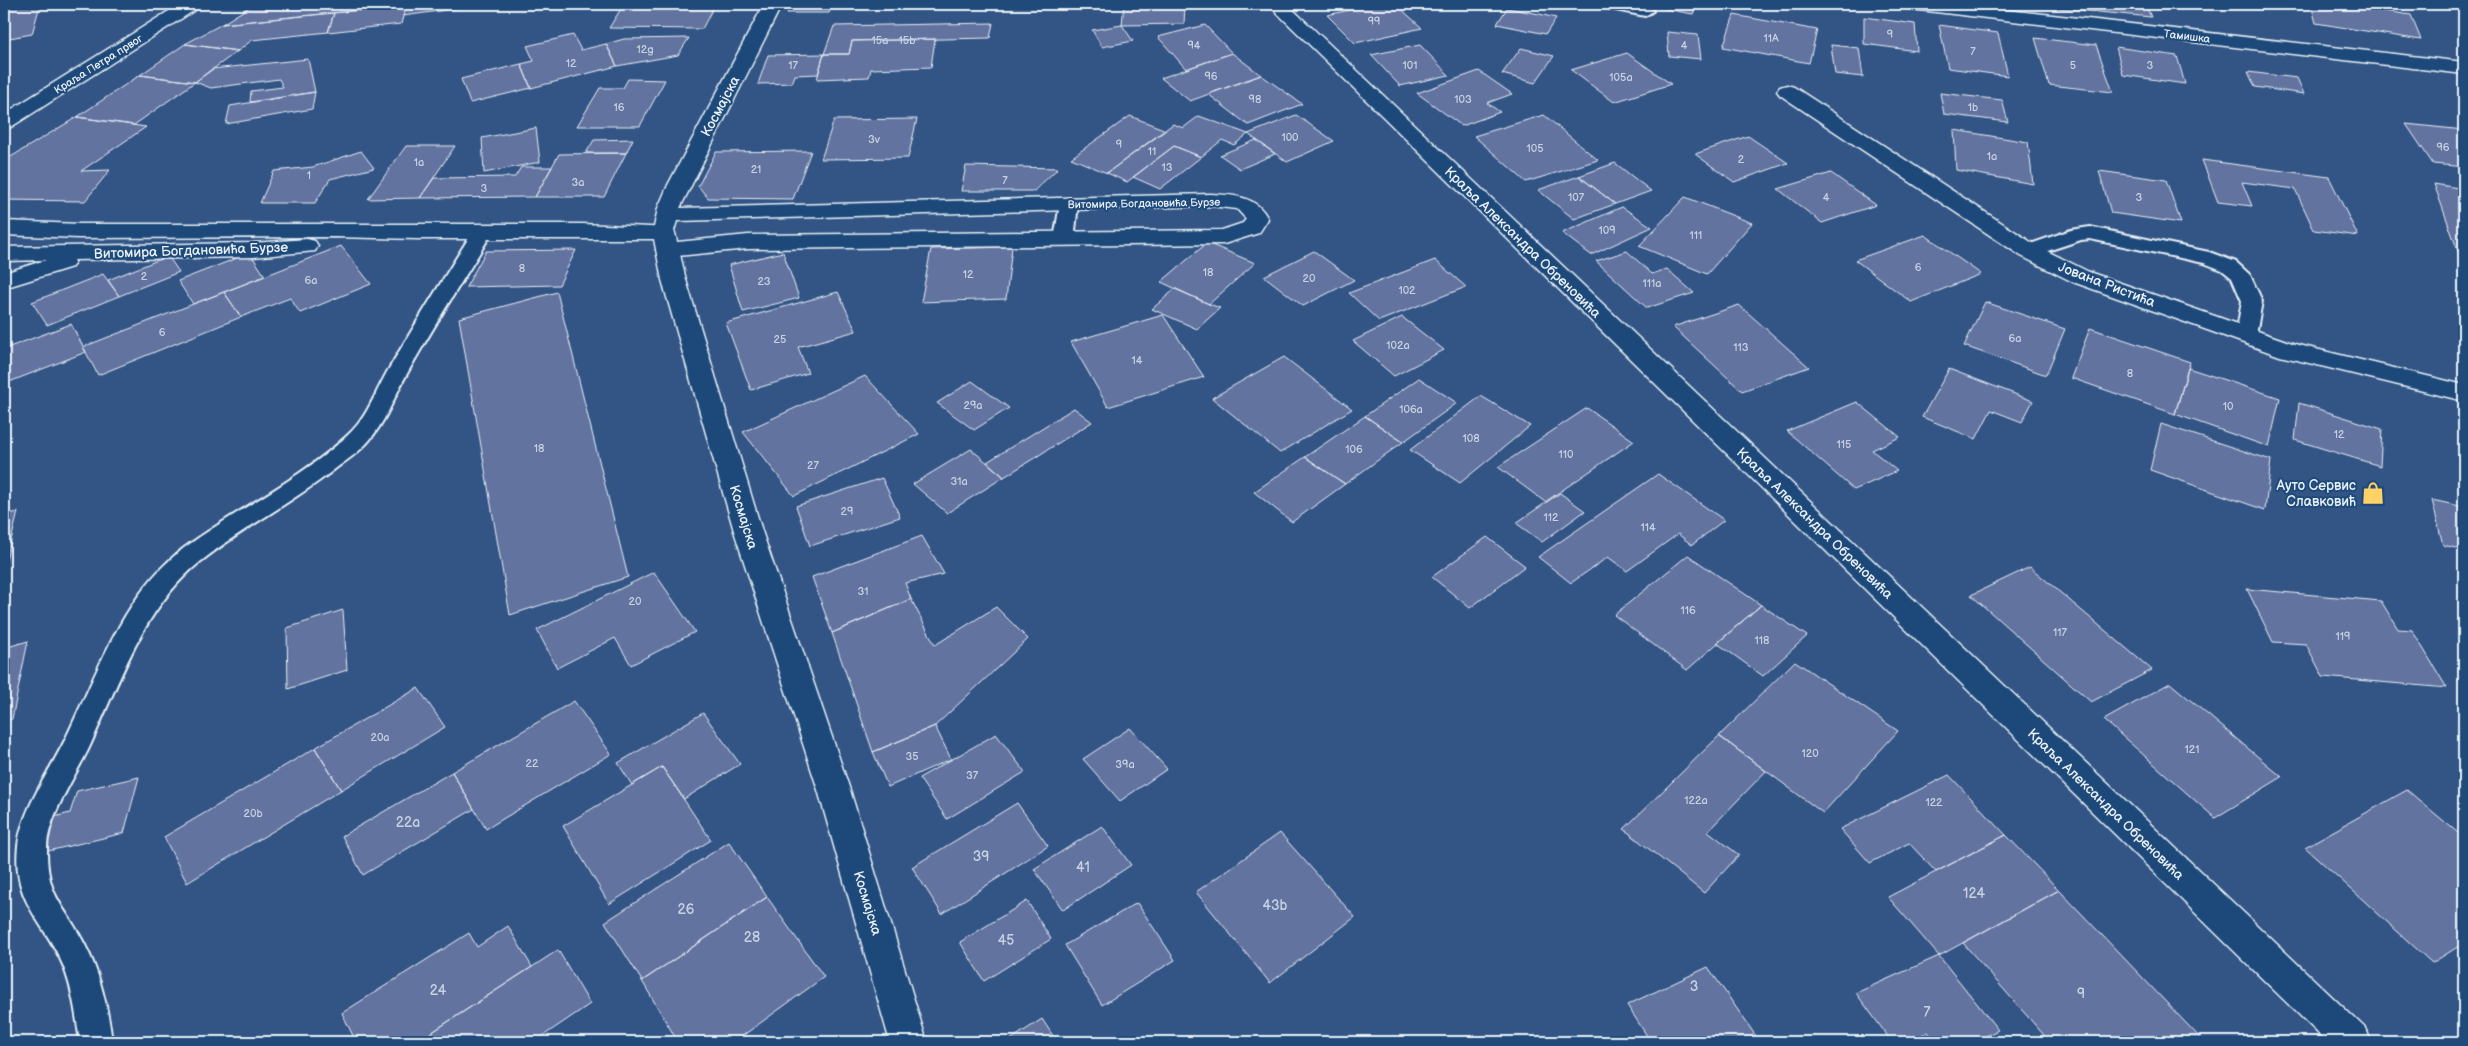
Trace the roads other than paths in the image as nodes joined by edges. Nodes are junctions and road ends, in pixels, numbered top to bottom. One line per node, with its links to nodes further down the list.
1 (773, 4): 14 (street, Космајска)
2 (1277, 4): 24 (street, Краља Александра Обреновића)
3 (1606, 4): 6 (lane)
4 (1910, 4): 7 (street, Тамишка)
5 (185, 9): 9 (street, Краља Петра првог)
6 (1645, 12)
7 (2464, 68)
8 (1787, 91): 16 (street, Јована Ристића)
9 (4, 122)
10 (1069, 204): 14 (street, Витомира Богдановића Бурзе); 15 (lane); 15 (street, Витомира Богдановића Бурзе)
11 (4, 228): 13 (street, Витомира Богдановића Бурзе)
12 (483, 231): 13 (street, Витомира Богдановића Бурзе); 14 (street, Витомира Богдановића Бурзе); 22 (lane)
13 (377, 232): 17 (street, Витомира Богдановића Бурзе)
14 (666, 233): 15 (street, Витомира Богдановића Бурзе); 23 (street, Космајска)
15 (1064, 239)
16 (2029, 252): 20 (street, Јована Ристића); 20 (lane)
17 (95, 253): 18 (street, Витомира Богдановића Бурзе); 19 (street)
18 (4, 254)
19 (4, 281)
20 (2246, 335): 21 (street, Јована Ристића)
21 (2464, 393)
22 (96, 1042)
23 (908, 1042)
24 (2353, 1042)

